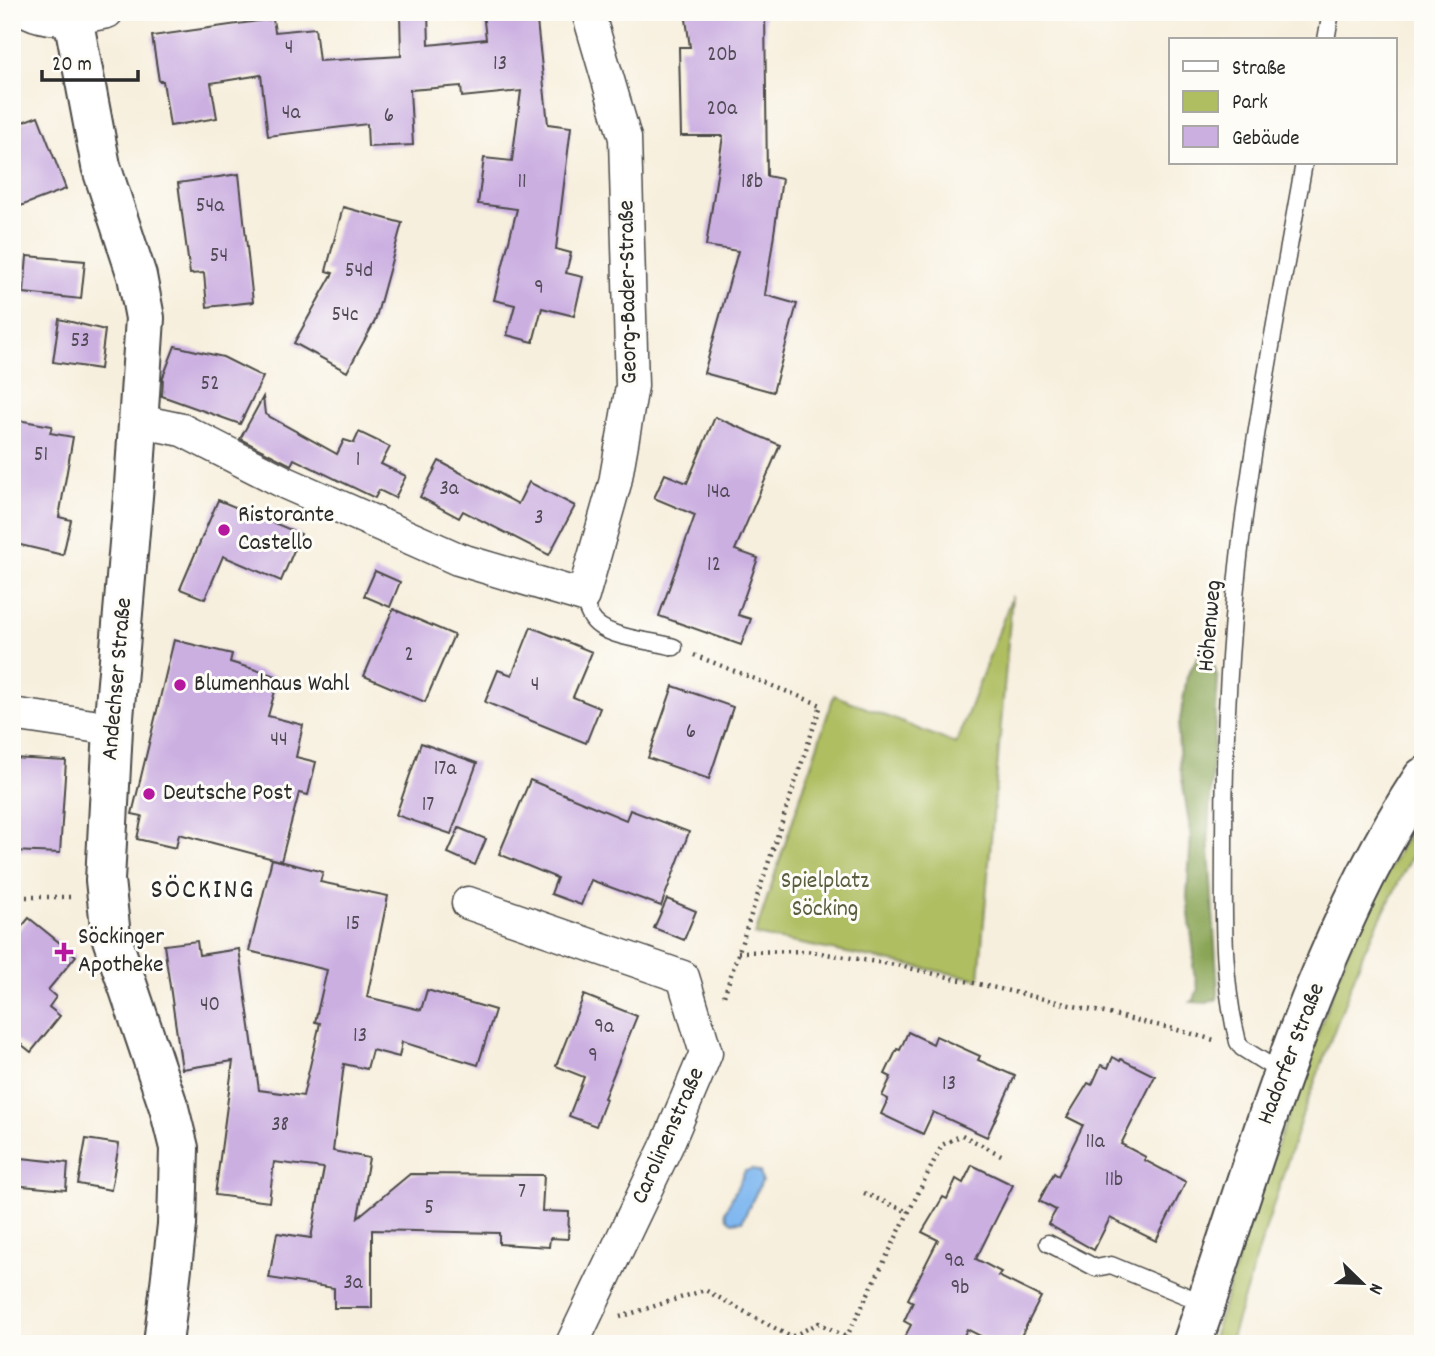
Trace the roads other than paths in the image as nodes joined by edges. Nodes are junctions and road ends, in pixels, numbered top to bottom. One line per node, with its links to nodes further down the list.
1 (29, 12): 4 (street)
2 (588, 12): 8 (street, Georg-Bader-Straße)
3 (1331, 12): 5 (lane)
4 (83, 14): 7 (street, Andechser Straße)
5 (1326, 38)
6 (1304, 164): 14 (lane, Höhenweg)
7 (139, 421): 8 (street); 11 (street, Andechser Straße)
8 (583, 596): 9 (lane)
9 (674, 647)
10 (12, 714): 11 (street)
11 (113, 729): 18 (street, Andechser Straße)
12 (1423, 777): 14 (street, Hadorfer Straße)
13 (468, 903): 17 (street, Carolinenstraße)
14 (1282, 1073): 16 (street, Hadorfer Straße)
15 (1048, 1243): 16 (lane)
16 (1206, 1304): 19 (street, Hadorfer Straße)
17 (576, 1337)
18 (163, 1344)
19 (1192, 1344)

